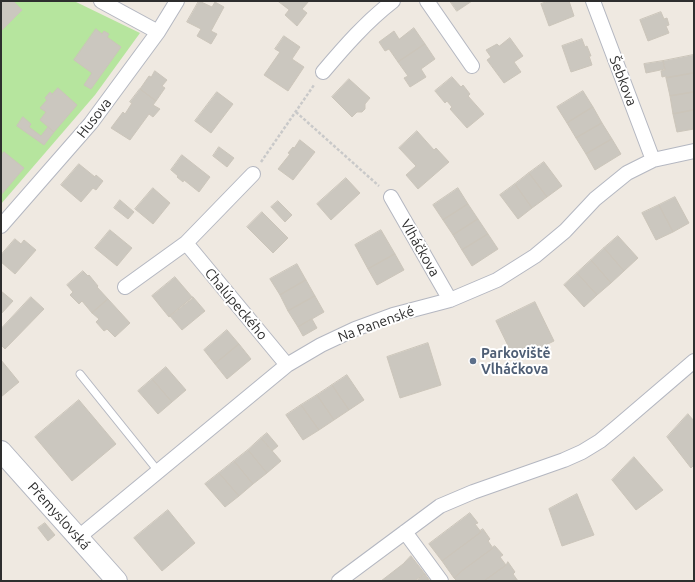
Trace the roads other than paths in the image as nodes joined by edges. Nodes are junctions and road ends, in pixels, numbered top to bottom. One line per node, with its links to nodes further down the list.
1 (176, 1): 6 (street, Husova)
2 (393, 1): 8 (street)
3 (427, 1): 7 (street)
4 (593, 1): 10 (street, Šebkova)
5 (108, 3): 6 (street)
6 (158, 32): 13 (street, Husova)
7 (472, 66)
8 (323, 72)
9 (694, 151): 10 (street, Na Panenské)
10 (653, 160): 16 (street, Na Panenské)
11 (253, 174): 14 (street)
12 (391, 197): 16 (street, Vlháčkova)
13 (1, 226)
14 (186, 243): 15 (street); 18 (street, Chalúpeckého)
15 (125, 287)
16 (450, 300): 18 (street, Na Panenské)
17 (694, 361): 22 (street)
18 (287, 365): 21 (street, Na Panenské)
19 (80, 374): 21 (lane)
20 (1, 451): 23 (street, Přemyslovská)
21 (158, 471): 23 (street, Na Panenské)
22 (405, 532): 25 (street); 26 (street)
23 (80, 540): 24 (street, Přemyslovská)
24 (117, 581)
25 (339, 581)
26 (441, 581)

